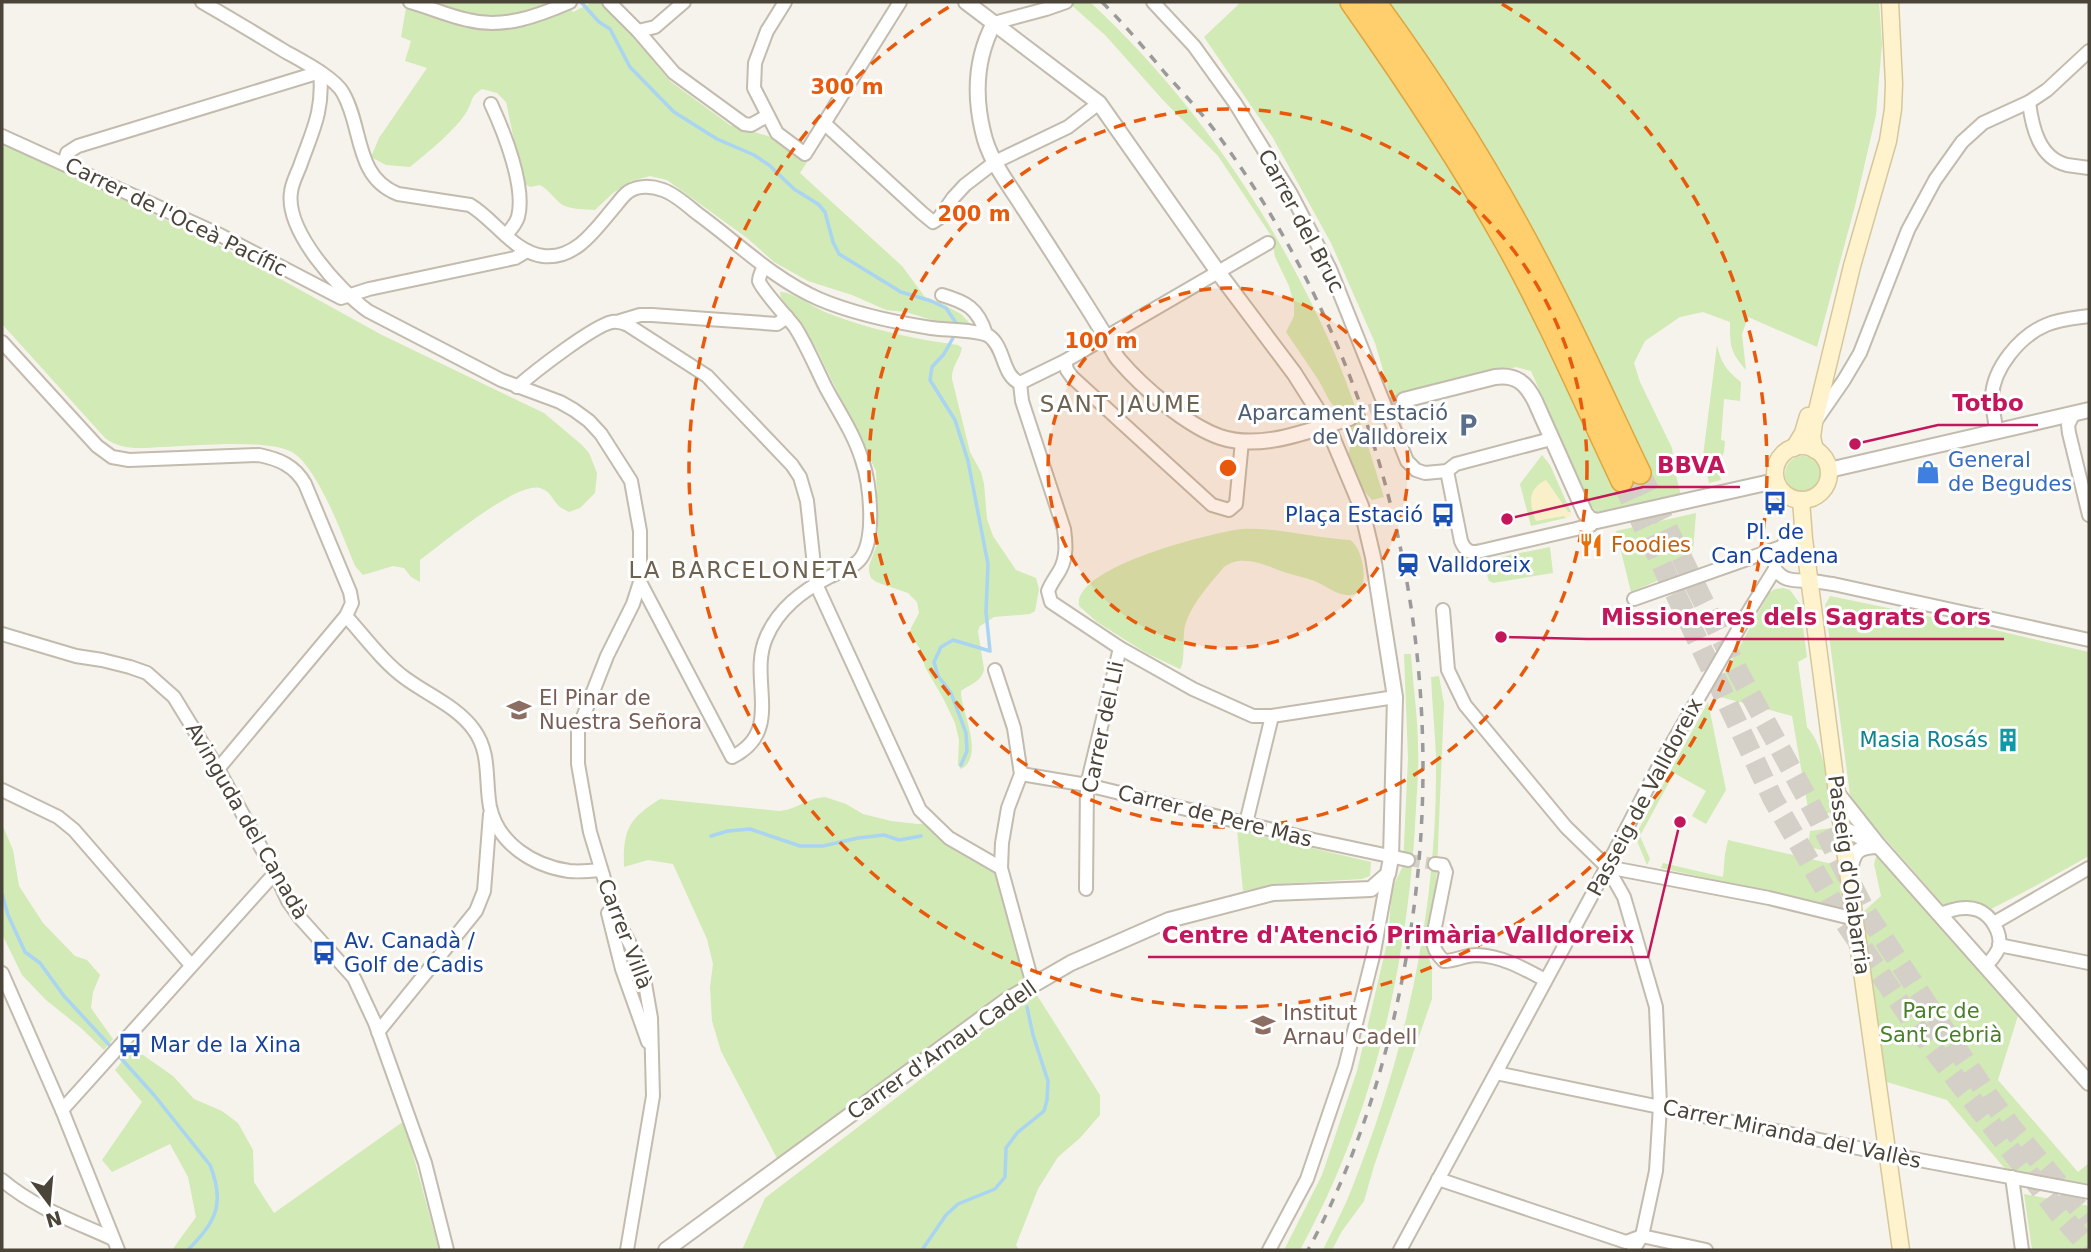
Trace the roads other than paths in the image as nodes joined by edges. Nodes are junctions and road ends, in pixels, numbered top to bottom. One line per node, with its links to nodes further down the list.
1 (202, 2): 17 (street)
2 (410, 2): 3 (street)
3 (570, 2)
4 (610, 2): 15 (street)
5 (684, 2): 15 (street)
6 (900, 2): 22 (street)
7 (966, 2): 14 (street)
8 (1066, 2): 14 (street)
9 (1153, 2): 59 (street, Carrer del Bruc)
10 (1351, 2): 11 (highway)
11 (1375, 2)
12 (1890, 2): 31 (main road)
13 (782, 3): 21 (street)
14 (994, 23): 19 (street); 24 (street)
15 (638, 31): 21 (street)
16 (2089, 51): 18 (street)
17 (320, 72): 25 (street); 27 (street); 34 (street)
18 (2029, 102): 26 (street); 43 (street)
19 (1099, 103): 24 (street); 32 (street)
20 (491, 104): 27 (street)
21 (767, 116): 22 (street)
22 (824, 122): 24 (street)
23 (2, 136): 25 (street, Carrer de l'Oceà Pacífic)
24 (995, 162): 39 (street)
25 (64, 163): 34 (street, Carrer de l'Oceà Pacífic)
26 (2089, 167)
27 (506, 235): 29 (street)
28 (1268, 243): 32 (street)
29 (527, 251): 30 (street); 34 (street)
30 (764, 266): 36 (street); 38 (street)
31 (1852, 266): 42 (main road); 46 (main road)
32 (1219, 272): 39 (street); 52 (street)
33 (942, 295): 38 (street)
34 (350, 297): 45 (street)
35 (2089, 316): 53 (street)
36 (788, 317): 37 (street); 69 (street)
37 (620, 321): 45 (street); 69 (street)
38 (986, 334): 44 (street)
39 (1105, 336): 41 (street); 55 (street)
40 (2, 342): 72 (street)
41 (1065, 361): 44 (street); 55 (street)
42 (1830, 362): 43 (street); 46 (street); 51 (main road)
43 (1851, 367): 51 (street)
44 (1020, 383): 76 (street)
45 (517, 387): 68 (street)
46 (1815, 388): 56 (main road)
47 (1404, 400): 54 (street)
48 (2089, 410): 49 (street)
49 (2073, 415): 53 (street); 62 (street)
50 (1350, 418): 52 (street)
51 (1814, 423): 57 (main road)
52 (1327, 425): 55 (street); 79 (street)
53 (1996, 430): 58 (street)
54 (1551, 439): 59 (street); 63 (street)
55 (1242, 441)
56 (1794, 448): 57 (main road); 60 (main road)
57 (1815, 450): 58 (main road)
58 (1829, 470): 61 (main road)
59 (1447, 471): 63 (street)
60 (1775, 481): 61 (main road); 63 (street)
61 (1801, 500): 64 (main road, Passeig d'Olabarria)
62 (2089, 515)
63 (1593, 520)
64 (1804, 539): 65 (street); 67 (main road, Passeig d'Olabarria)
65 (1783, 545): 66 (street, Passeig de Valldoreix); 70 (street)
66 (1775, 569): 67 (street); 93 (street, Passeig de Valldoreix)
67 (1809, 581): 75 (street); 85 (main road, Passeig d'Olabarria)
68 (640, 582): 69 (street); 96 (street, Carrer Villà)
69 (816, 584): 94 (street)
70 (1634, 599)
71 (1443, 610): 93 (street)
72 (346, 616): 81 (street); 86 (street)
73 (2, 626): 77 (street, Avinguda del Canadà)
74 (2, 634): 77 (street, Avinguda del Canadà)
75 (2089, 640)
76 (1120, 648): 80 (street); 83 (street, Carrer del Lli)
77 (102, 660): 81 (street, Avinguda del Canadà)
78 (995, 670): 82 (street)
79 (1395, 697): 80 (street); 90 (street)
80 (1272, 716): 87 (street)
81 (218, 769): 97 (street, Avinguda del Canadà)
82 (1021, 774): 83 (street, Carrer de Pere Mas); 94 (street)
83 (1087, 785): 87 (street, Carrer de Pere Mas); 100 (street, Carrer del Lli)
84 (2, 790): 106 (street)
85 (1837, 793): 88 (main road, Passeig d'Olabarria); 89 (street)
86 (490, 808): 96 (street); 111 (street)
87 (1247, 823): 90 (street, Carrer de Pere Mas)
88 (1842, 828): 89 (street); 99 (main road, Passeig d'Olabarria)
89 (1879, 846): 99 (street); 101 (street)
90 (1391, 858): 91 (street, Carrer de Pere Mas); 98 (street)
91 (1408, 860)
92 (1436, 864): 109 (street)
93 (1607, 867): 102 (street); 109 (street, Passeig de Valldoreix); 114 (street)
94 (1001, 868): 110 (street)
95 (2089, 868): 103 (street)
96 (601, 870): 124 (street, Carrer Villà)
97 (275, 873): 106 (street); 111 (street, Avinguda del Canadà)
98 (1388, 874): 110 (street, Carrer d'Arnau Cadell); 126 (street)
99 (1849, 884): 102 (main road, Passeig d'Olabarria)
100 (1086, 889)
101 (1940, 914): 103 (street); 107 (street)
102 (1855, 919): 116 (main road, Passeig d'Olabarria)
103 (1994, 923): 104 (street)
104 (1999, 945): 105 (street); 107 (street)
105 (2089, 963)
106 (191, 965): 115 (street)
107 (1986, 966): 113 (street)
108 (2, 973): 115 (street)
109 (1545, 980): 112 (street, Passeig de Valldoreix)
110 (1033, 985): 125 (street, Carrer d'Arnau Cadell)
111 (378, 1032): 123 (street, Avinguda del Canadà)
112 (1496, 1073): 114 (street, Carrer Miranda del Vallès); 118 (street, Passeig de Valldoreix)
113 (2089, 1083)
114 (1660, 1106): 116 (street, Carrer Miranda del Vallès); 121 (street)
115 (62, 1110): 122 (street)
116 (1887, 1154): 117 (street, Carrer Miranda del Vallès); 130 (main road, Passeig d'Olabarria)
117 (2012, 1177): 120 (street, Carrer Miranda del Vallès); 131 (street)
118 (1438, 1179): 121 (street); 127 (street, Passeig de Valldoreix)
119 (2, 1180): 122 (street)
120 (2089, 1192)
121 (1642, 1236): 128 (street); 129 (street)
122 (115, 1245)
123 (447, 1250)
124 (627, 1250)
125 (666, 1250)
126 (1269, 1250)
127 (1399, 1250)
128 (1633, 1250)
129 (1706, 1250)
130 (1901, 1250)
131 (2022, 1250)

